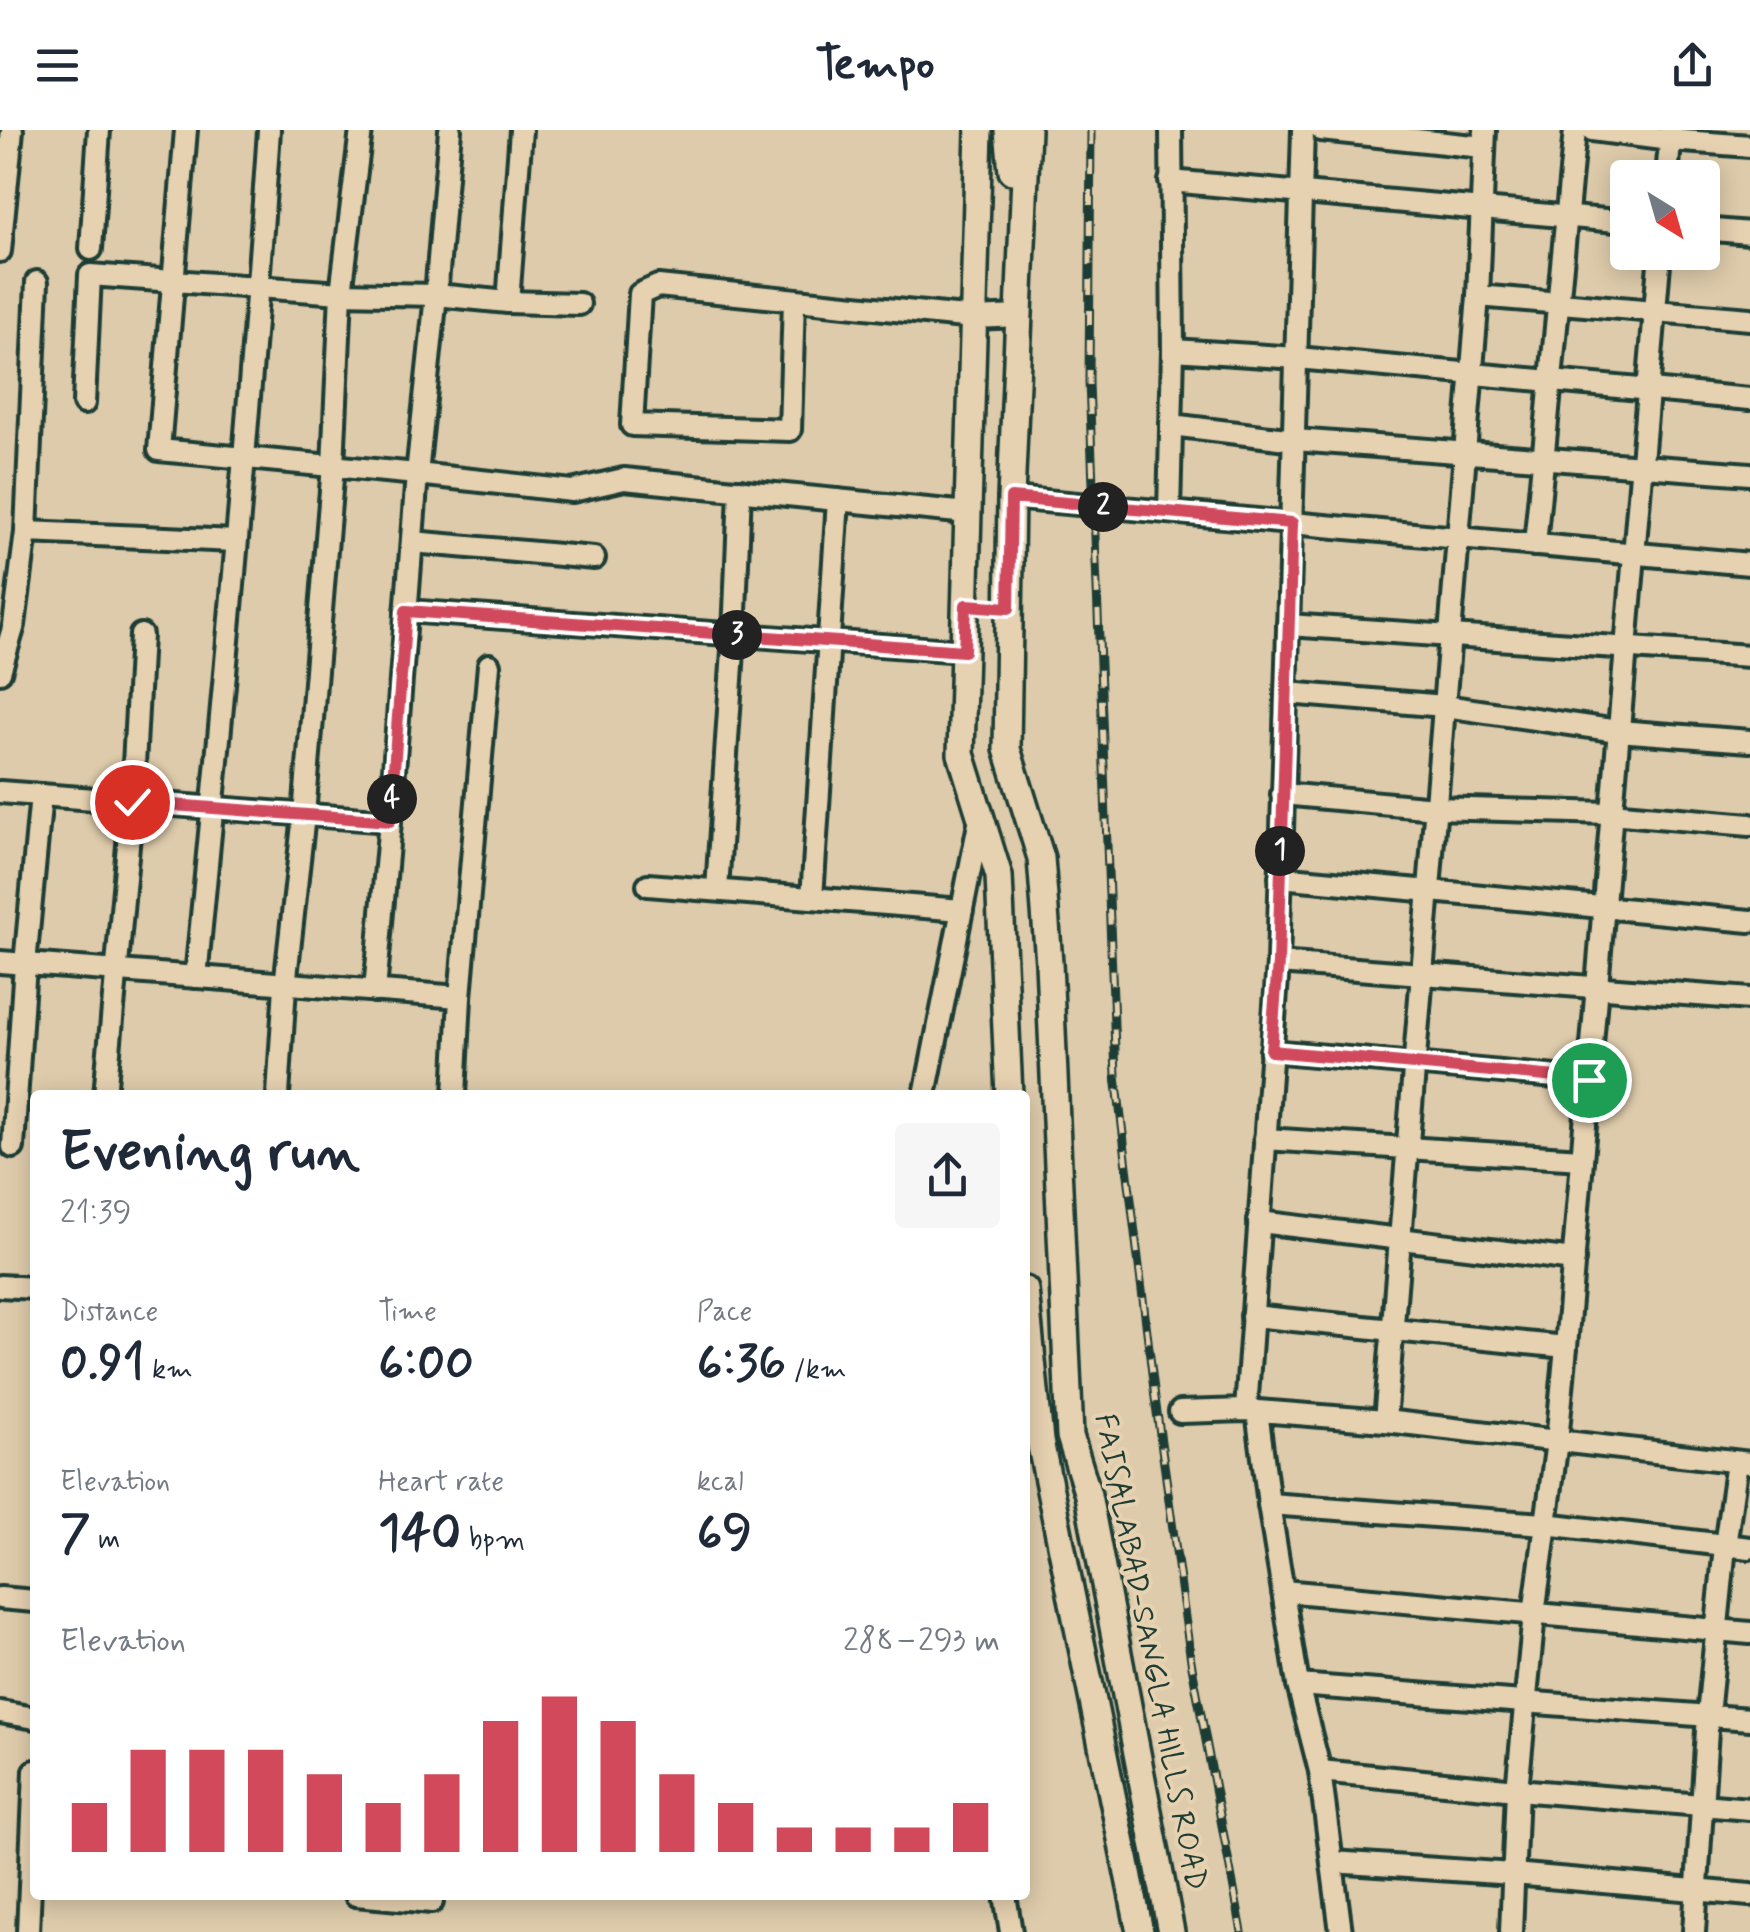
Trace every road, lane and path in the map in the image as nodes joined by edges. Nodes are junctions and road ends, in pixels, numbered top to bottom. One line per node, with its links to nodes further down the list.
1 (12, 130): 27 (street)
2 (100, 130): 26 (street)
3 (186, 130): 29 (street)
4 (269, 130): 31 (street)
5 (361, 130): 32 (street)
6 (450, 130): 33 (street)
7 (521, 130): 36 (street)
8 (979, 130): 42 (main road)
9 (1171, 130): 19 (street)
10 (1303, 130): 20 (street)
11 (1321, 130): 16 (street)
12 (1575, 130): 22 (street)
13 (1592, 130): 15 (street)
14 (1014, 132): 40 (main road, FAISALABAD-SANGLA HILLS ROAD)
15 (1670, 135): 17 (street); 18 (street)
16 (1484, 138): 21 (street)
17 (1750, 146)
18 (1668, 160)
19 (1170, 182): 20 (street); 43 (street)
20 (1301, 194): 21 (street); 44 (street)
21 (1481, 210): 22 (street); 34 (street)
22 (1566, 217): 23 (street); 37 (street)
23 (1610, 221)
24 (1720, 230): 25 (street)
25 (1750, 233)
26 (91, 249)
27 (0, 251)
28 (1658, 270): 39 (street)
29 (175, 281): 31 (street); 49 (street); 53 (street)
30 (38, 282): 65 (street)
31 (258, 286): 32 (street); 53 (street)
32 (340, 293): 33 (street); 55 (street)
33 (436, 295): 36 (street); 57 (street)
34 (1478, 296): 37 (street); 45 (street)
35 (794, 300): 35 (street); 42 (street)
36 (508, 302): 38 (street)
37 (1558, 303): 39 (street); 46 (street)
38 (579, 304)
39 (1655, 311): 41 (street); 47 (street)
40 (1019, 319): 42 (main road); 60 (main road, FAISALABAD-SANGLA HILLS ROAD)
41 (1750, 319)
42 (974, 321): 63 (main road)
43 (1173, 350): 44 (street); 50 (street)
44 (1297, 358): 45 (street); 51 (street)
45 (1472, 374): 46 (street); 52 (street)
46 (1551, 381): 47 (street); 54 (street)
47 (1648, 390): 48 (street); 56 (street)
48 (1750, 399)
49 (84, 403)
50 (1171, 425): 51 (street); 62 (street)
51 (1295, 440): 52 (street); 64 (street)
52 (1466, 452): 54 (street); 66 (street)
53 (242, 457): 55 (street); 67 (street)
54 (1543, 458): 56 (street); 69 (street)
55 (333, 466): 57 (street); 97 (street)
56 (1642, 466): 58 (street); 70 (street)
57 (417, 474): 59 (street); 68 (street)
58 (1750, 474)
59 (740, 490): 61 (street); 77 (street)
60 (1011, 498): 62 (street); 74 (main road, FAISALABAD-SANGLA HILLS ROAD)
61 (838, 500): 63 (street); 80 (street)
62 (1169, 512): 64 (street)
63 (968, 513): 73 (main road)
64 (1292, 523): 66 (street); 76 (street)
65 (26, 532): 67 (street); 85 (street)
66 (1458, 538): 69 (street); 79 (street)
67 (236, 541): 94 (street)
68 (412, 542): 71 (street); 75 (street)
69 (1535, 545): 70 (street)
70 (1634, 554): 72 (street); 81 (street)
71 (594, 558)
72 (1750, 564)
73 (966, 605): 74 (main road); 82 (main road)
74 (1009, 608): 177 (main road, FAISALABAD-SANGLA HILLS ROAD)
75 (406, 611): 77 (street); 99 (street)
76 (1288, 625): 79 (street); 86 (street)
77 (734, 634): 80 (street); 103 (street)
78 (141, 635): 93 (street)
79 (1450, 636): 81 (street); 87 (street)
80 (830, 642): 82 (street); 105 (street)
81 (1626, 648): 83 (street); 88 (street)
82 (964, 651): 98 (main road)
83 (1750, 656)
84 (489, 665): 118 (street)
85 (0, 672)
86 (1287, 693): 87 (street); 91 (street)
87 (1445, 706): 88 (street); 95 (street)
88 (1618, 731): 89 (street); 96 (street)
89 (1750, 741)
90 (0, 792): 92 (street)
91 (1282, 794): 95 (street); 101 (street)
92 (41, 795): 93 (street); 111 (street)
93 (132, 802): 94 (street); 112 (street)
94 (213, 808): 97 (street); 114 (street)
95 (1436, 808): 96 (street); 104 (street)
96 (1610, 812): 100 (street); 106 (street)
97 (304, 815): 99 (street); 115 (street)
98 (981, 817): 107 (street); 127 (main road)
99 (390, 821): 117 (street)
100 (1750, 825)
101 (1280, 877): 104 (street); 110 (street)
102 (648, 885): 103 (street)
103 (717, 890): 105 (street)
104 (1428, 891): 106 (street); 113 (street)
105 (812, 898): 107 (street)
106 (1604, 908): 108 (street); 116 (street)
107 (962, 910): 126 (street)
108 (1750, 921)
109 (0, 962): 111 (street)
110 (1278, 963): 113 (street); 120 (street)
111 (25, 964): 112 (street); 129 (street)
112 (114, 972): 114 (street); 123 (street)
113 (1422, 973): 116 (street); 121 (street)
114 (196, 977): 115 (street)
115 (284, 986): 117 (street); 124 (street)
116 (1597, 986): 119 (street); 122 (street)
117 (374, 991): 118 (street)
118 (460, 998): 125 (street)
119 (1750, 999)
120 (1271, 1051): 121 (street); 128 (street)
121 (1414, 1064): 122 (street); 130 (street)
122 (1589, 1080): 131 (street)
123 (104, 1090)
124 (278, 1090)
125 (455, 1090)
126 (926, 1090)
127 (1009, 1090)
128 (1265, 1139): 130 (street); 132 (street)
129 (15, 1147)
130 (1407, 1148): 131 (street); 133 (street)
131 (1582, 1159): 134 (street)
132 (1259, 1222): 133 (street); 137 (street)
133 (1400, 1239): 134 (street); 138 (street)
134 (1574, 1260): 140 (street)
135 (0, 1286): 136 (street)
136 (30, 1288)
137 (1252, 1316): 138 (street); 141 (street)
138 (1392, 1330): 140 (street); 143 (street)
139 (1030, 1340): 176 (main road)
140 (1566, 1347): 144 (street)
141 (1251, 1411): 142 (street); 143 (street); 146 (street)
142 (1180, 1412)
143 (1386, 1421): 144 (street)
144 (1557, 1441): 145 (street); 147 (street)
145 (1743, 1462): 148 (street)
146 (1269, 1504): 147 (street); 150 (street)
147 (1545, 1524): 148 (street); 153 (street)
148 (1725, 1546): 149 (street); 154 (street)
149 (1750, 1548)
150 (1283, 1590): 153 (street); 156 (street)
151 (0, 1598): 152 (street)
152 (30, 1601)
153 (1534, 1614): 154 (street); 157 (street)
154 (1717, 1630): 155 (street); 159 (street)
155 (1750, 1633)
156 (1298, 1685): 157 (street); 162 (street)
157 (1527, 1701): 159 (street); 163 (street)
158 (0, 1712): 160 (street)
159 (1708, 1716): 161 (street); 164 (street)
160 (30, 1717)
161 (1750, 1719)
162 (1320, 1771): 163 (street); 166 (street)
163 (1517, 1790): 164 (street); 167 (street)
164 (1702, 1805): 165 (street); 169 (street)
165 (1750, 1809)
166 (1332, 1862): 167 (street); 178 (street)
167 (1514, 1874): 169 (street); 179 (street)
168 (30, 1886): 174 (street)
169 (1698, 1892): 170 (street); 180 (street)
170 (1750, 1896)
171 (410, 1900): 173 (street)
172 (1006, 1900): 175 (street)
173 (432, 1902)
174 (28, 1932)
175 (1011, 1932)
176 (1140, 1932)
177 (1171, 1932)
178 (1341, 1932)
179 (1510, 1932)
180 (1694, 1932)

